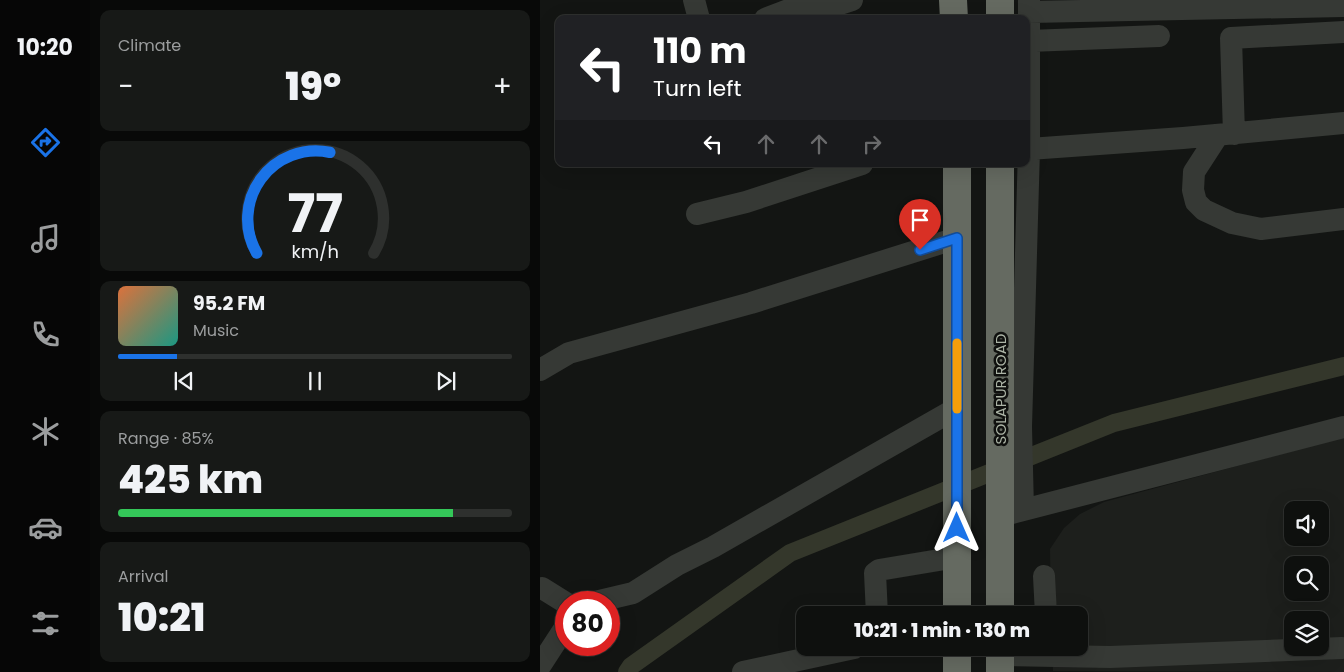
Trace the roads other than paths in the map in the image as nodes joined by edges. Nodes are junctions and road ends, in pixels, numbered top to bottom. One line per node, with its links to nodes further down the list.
1 (694, 0): 8 (street)
2 (813, 0): 9 (street)
3 (852, 0): 10 (street)
4 (953, 0): 11 (highway)
5 (1000, 0): 12 (highway)
6 (1029, 6): 7 (street)
7 (1344, 6)
8 (698, 15)
9 (775, 15)
10 (806, 15)
11 (954, 15)
12 (1000, 15)
13 (1344, 32): 17 (street)
14 (1160, 36): 15 (street)
15 (1030, 41)
16 (1344, 123): 17 (street)
17 (1226, 134): 18 (street); 24 (street)
18 (1030, 149)
19 (853, 167): 23 (street)
20 (957, 167): 25 (highway)
21 (1000, 167): 29 (highway, SOLAPUR ROAD)
22 (1028, 167): 29 (street)
23 (697, 214)
24 (1344, 219)
25 (957, 238): 26 (street); 27 (highway)
26 (540, 370)
27 (957, 408): 31 (highway); 35 (street)
28 (1344, 427): 30 (street)
29 (1011, 435): 30 (highway, SOLAPUR ROAD)
30 (1012, 503): 38 (highway, SOLAPUR ROAD)
31 (957, 557): 36 (street); 37 (highway)
32 (1044, 576): 39 (street)
33 (542, 588): 34 (street)
34 (555, 596)
35 (620, 596)
36 (877, 606)
37 (957, 606)
38 (1001, 606)
39 (1046, 606)
40 (555, 643): 47 (street)
41 (1342, 648): 42 (street)
42 (1088, 655)
43 (817, 656): 48 (street)
44 (957, 656): 49 (highway)
45 (1016, 656): 46 (street)
46 (1000, 658)
47 (540, 666)
48 (743, 672)
49 (956, 672)

